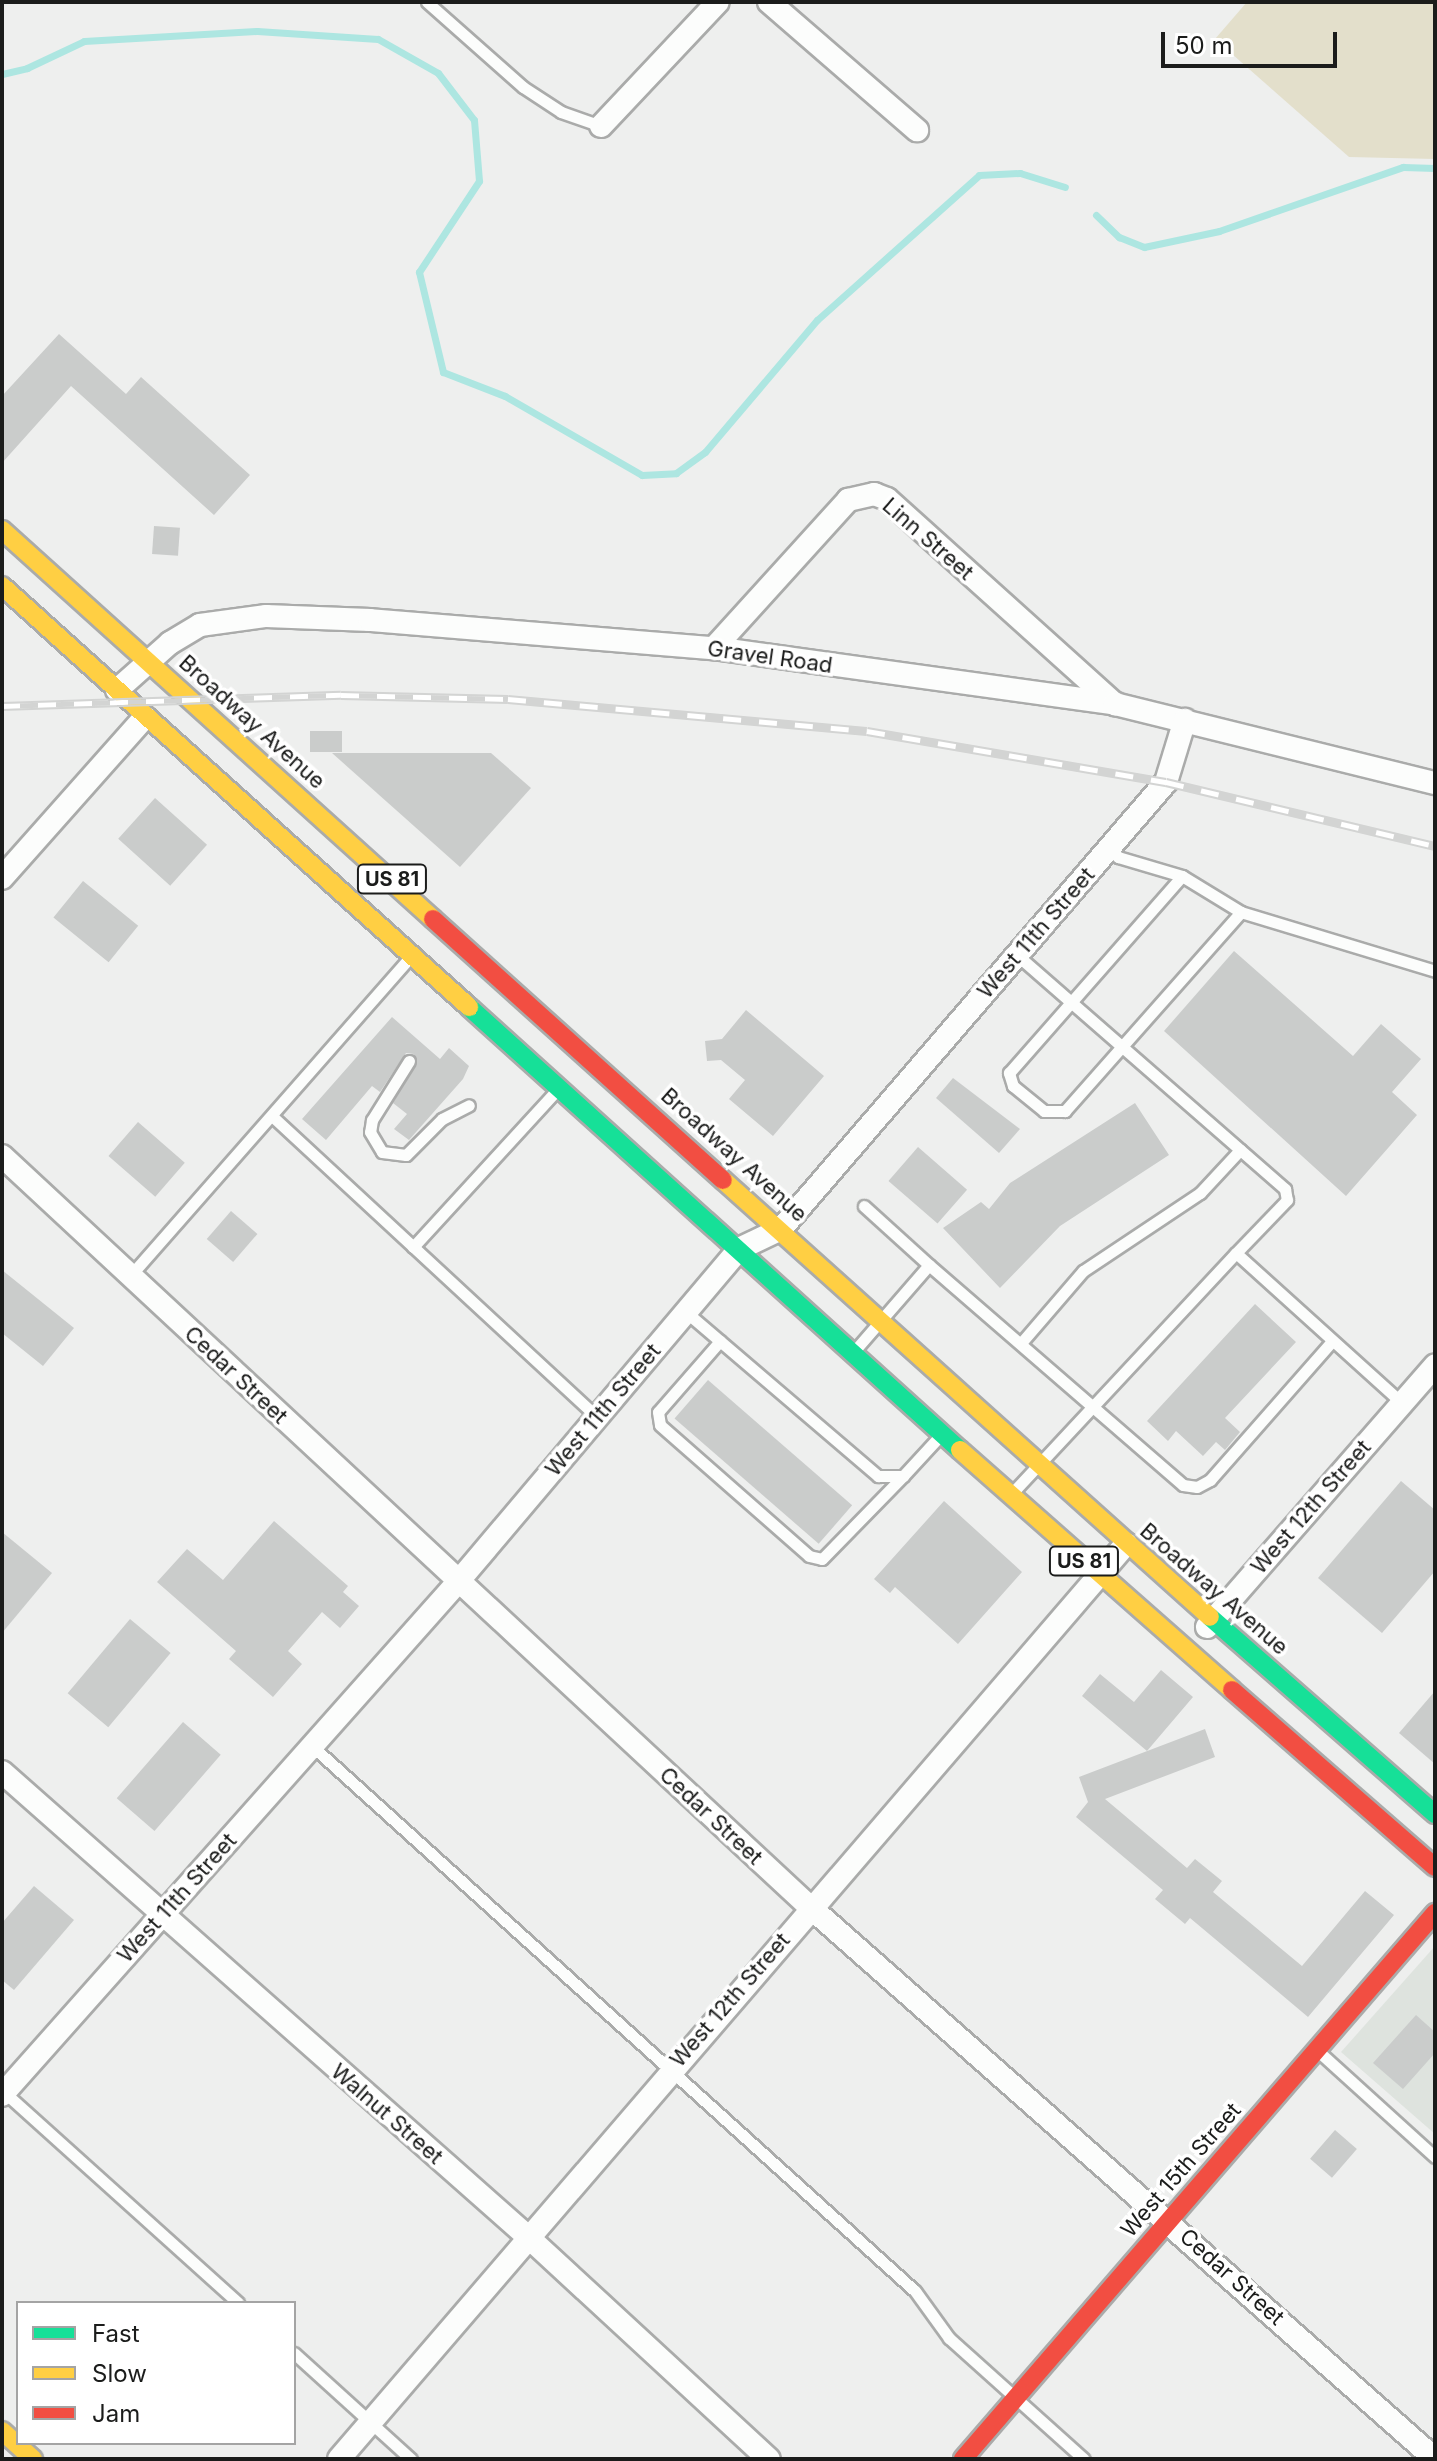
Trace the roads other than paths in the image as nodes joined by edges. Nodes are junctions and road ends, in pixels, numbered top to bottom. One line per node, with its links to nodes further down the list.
1 (427, 2): 4 (lane)
2 (718, 2): 4 (street)
3 (769, 2): 5 (street)
4 (601, 126)
5 (917, 130)
6 (2, 530): 7 (main road, Broadway Avenue / US 81)
7 (28, 554): 8 (main road); 10 (main road, Broadway Avenue / US 81)
8 (2, 584): 11 (main road, US 81)
9 (714, 648): 10 (street, Gravel Road); 12 (street, Gravel Road); 12 (street, Linn Street)
10 (150, 662): 11 (street, Gravel Road); 32 (main road, Broadway Avenue / US 81)
11 (117, 690): 13 (main road, US 81)
12 (1115, 704): 14 (street, Gravel Road)
13 (145, 717): 18 (street); 21 (main road, US 81)
14 (1185, 720): 15 (street, Gravel Road); 16 (street, West 11th Street)
15 (1435, 783)
16 (1109, 848): 17 (lane); 20 (street, West 11th Street)
17 (1182, 876): 19 (lane); 23 (lane)
18 (2, 878)
19 (1241, 912): 22 (lane); 24 (lane)
20 (1017, 955): 23 (lane); 32 (street, West 11th Street)
21 (411, 956): 26 (main road, US 81); 28 (lane)
22 (1435, 971)
23 (1071, 1002): 24 (lane); 24 (lane)
24 (1122, 1047): 29 (lane)
25 (409, 1061): 27 (lane)
26 (559, 1088): 33 (lane); 34 (main road, US 81)
27 (469, 1105)
28 (272, 1116): 33 (lane); 37 (lane)
29 (1240, 1150): 35 (lane); 42 (lane)
30 (2, 1156): 37 (street, Cedar Street)
31 (864, 1206): 36 (lane)
32 (781, 1229): 34 (street, West 11th Street); 39 (main road, Broadway Avenue / US 81)
33 (413, 1247): 47 (lane)
34 (739, 1249): 38 (street, West 11th Street); 43 (main road, US 81)
35 (1236, 1253): 41 (lane); 46 (lane)
36 (929, 1265): 39 (lane); 42 (lane)
37 (130, 1276): 54 (street, Cedar Street)
38 (686, 1312): 40 (lane); 47 (street, West 11th Street)
39 (881, 1321): 43 (lane); 49 (main road, Broadway Avenue / US 81)
40 (720, 1341): 50 (lane); 50 (lane)
41 (1332, 1341): 45 (lane); 46 (lane)
42 (1021, 1343): 46 (lane)
43 (853, 1353): 48 (main road, US 81)
44 (1435, 1366): 45 (street, West 12th Street)
45 (1402, 1403): 55 (street, West 12th Street)
46 (1094, 1405): 49 (lane)
47 (597, 1417): 54 (street, West 11th Street)
48 (947, 1428): 50 (lane); 51 (main road, US 81)
49 (1039, 1464): 51 (lane); 52 (main road, Broadway Avenue / US 81)
50 (903, 1476)
51 (1011, 1495): 53 (main road, US 81)
52 (1126, 1544): 53 (street, West 12th Street); 55 (main road, Broadway Avenue / US 81)
53 (1099, 1575): 56 (main road, US 81); 61 (street, West 12th Street)
54 (457, 1583): 57 (street, West 11th Street); 61 (street, Cedar Street)
55 (1213, 1620): 56 (street, West 12th Street); 59 (main road, Broadway Avenue / US 81)
56 (1188, 1650): 60 (main road, US 81)
57 (312, 1746): 63 (street, West 11th Street); 65 (lane)
58 (2, 1772): 63 (street, Walnut Street)
59 (1435, 1814)
60 (1435, 1867)
61 (810, 1907): 65 (street, West 12th Street); 68 (street, Cedar Street)
62 (1435, 1913): 64 (main road, West 15th Street)
63 (160, 1916): 66 (street, West 11th Street); 69 (street, Walnut Street)
64 (1317, 2050): 67 (lane); 68 (main road, West 15th Street)
65 (668, 2072): 69 (street, West 12th Street); 72 (lane)
66 (3, 2092): 70 (lane)
67 (1435, 2157)
68 (1170, 2220): 72 (main road, West 15th Street); 79 (street, Cedar Street)
69 (527, 2236): 73 (street, West 12th Street); 76 (street, Walnut Street)
70 (236, 2301)
71 (296, 2355): 73 (lane)
72 (1016, 2398): 77 (main road, West 15th Street); 78 (lane)
73 (370, 2422): 74 (street, West 12th Street); 75 (lane)
74 (339, 2459)
75 (411, 2459)
76 (769, 2459)
77 (963, 2459)
78 (1084, 2459)
79 (1435, 2459)

